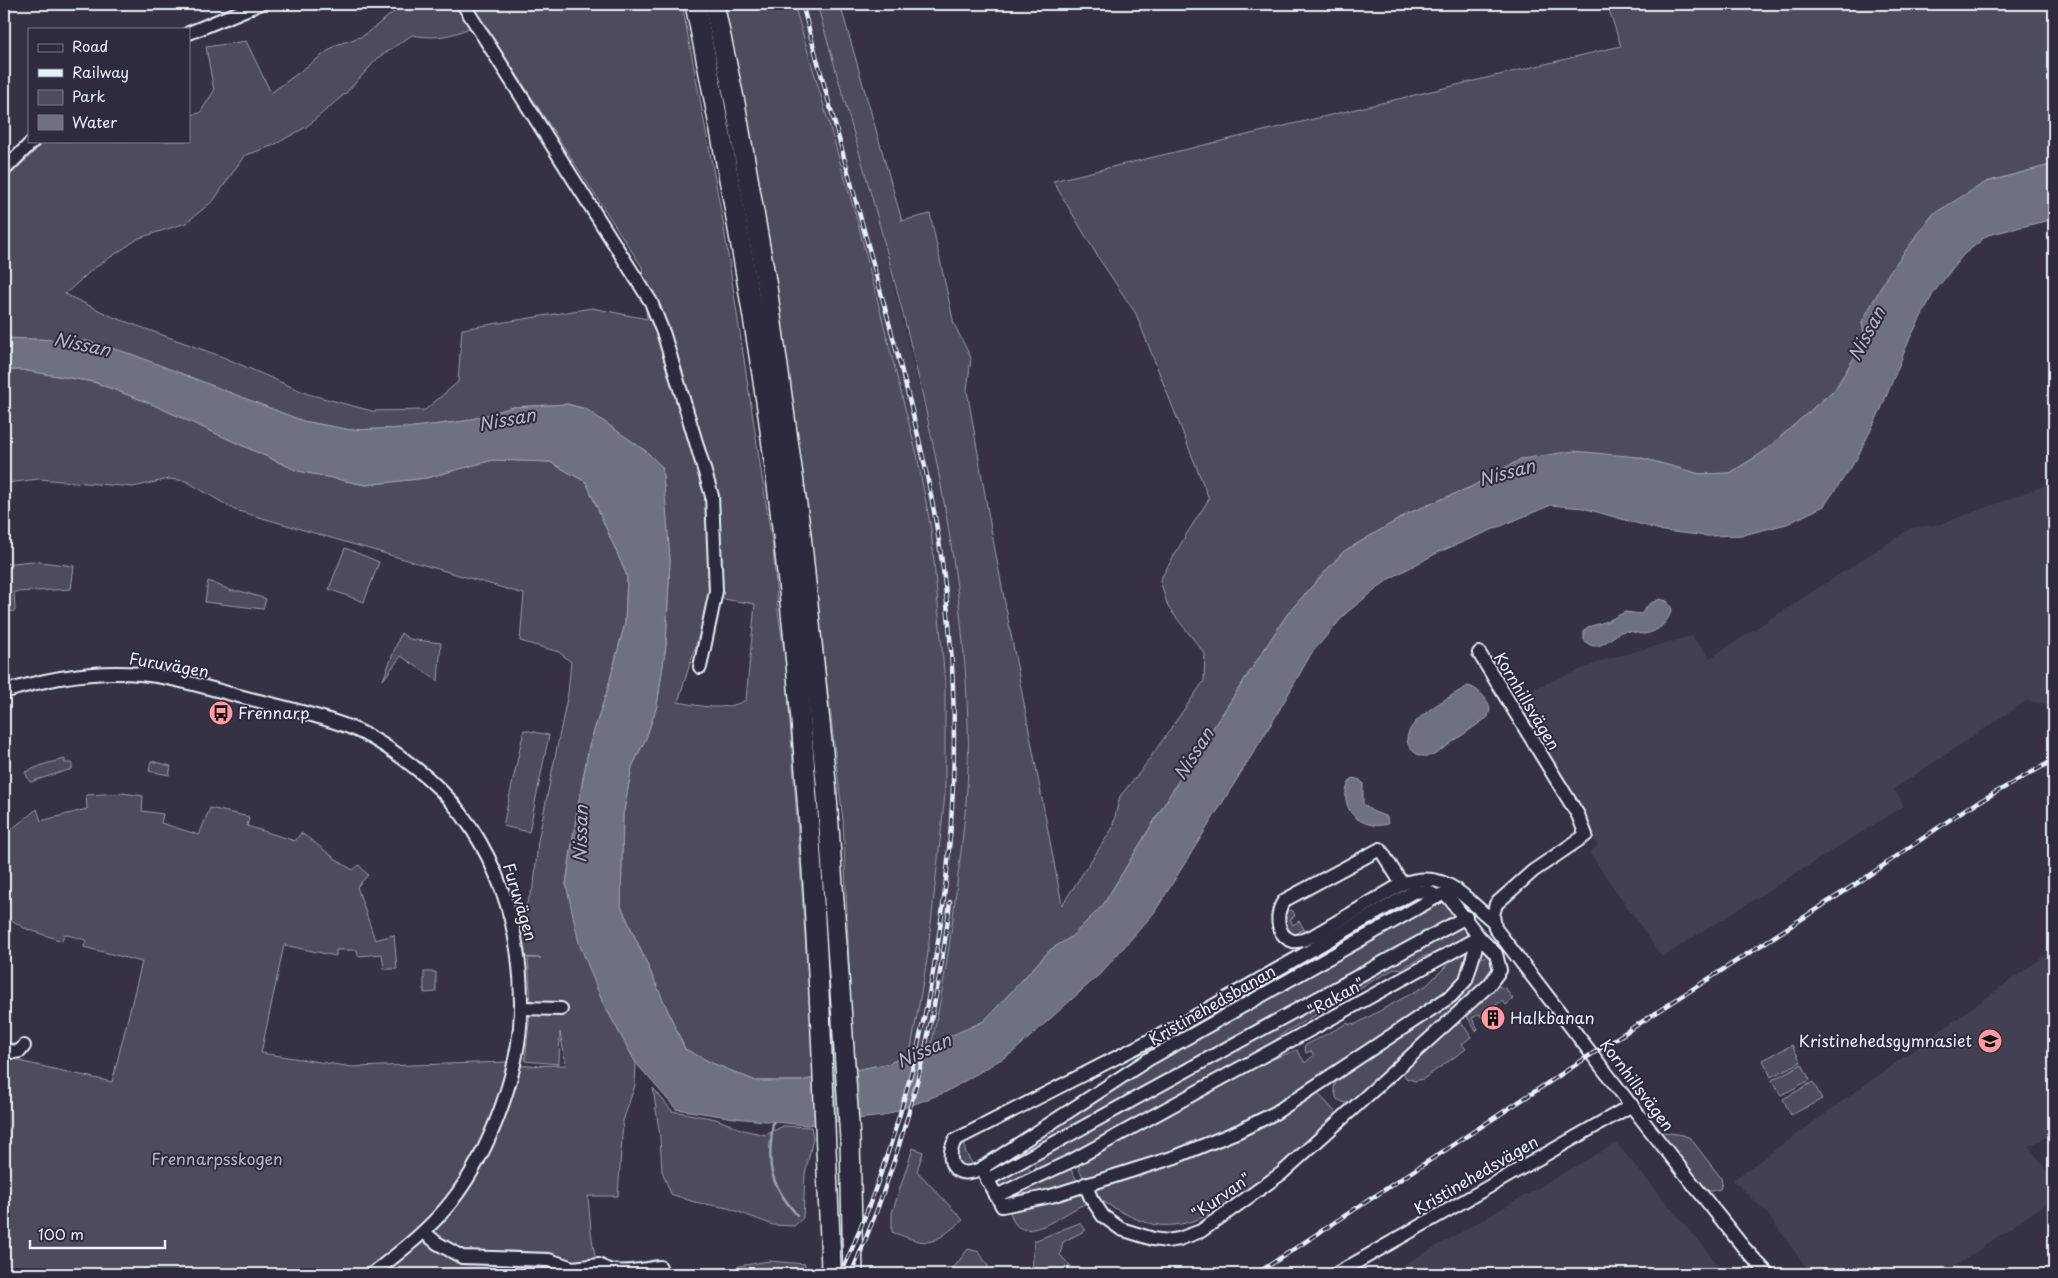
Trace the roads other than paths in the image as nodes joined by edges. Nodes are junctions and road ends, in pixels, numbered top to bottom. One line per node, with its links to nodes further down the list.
1 (259, 4): 5 (street)
2 (463, 4): 9 (street)
3 (695, 4): 27 (highway)
4 (714, 4): 28 (highway)
5 (190, 33)
6 (33, 142): 7 (street)
7 (4, 170)
8 (1479, 653): 14 (street, Kornhillsvägen)
9 (700, 667)
10 (4, 692): 16 (street, Furuvägen)
11 (1402, 884): 11 (street); 12 (street)
12 (1444, 893): 13 (street); 14 (street); 21 (street, Kristinehedsbanan); 21 (street)
13 (1466, 917): 15 (street); 21 (street)
14 (1492, 921): 20 (street, Kornhillsvägen)
15 (1479, 937): 22 (street); 22 (street, "Kurvan"); 23 (street, "Rakan")
16 (521, 1008): 17 (street); 24 (street, Furuvägen)
17 (560, 1009)
18 (24, 1046): 19 (street)
19 (4, 1049)
20 (1632, 1105): 29 (street, Kristinehedsvägen); 30 (street, Kornhillsvägen)
21 (984, 1174): 23 (street)
22 (1085, 1184): 23 (street)
23 (996, 1196)
24 (424, 1232): 25 (street); 26 (street, Furuvägen)
25 (660, 1267)
26 (372, 1274)
27 (831, 1274)
28 (853, 1274)
29 (1336, 1274)
30 (1768, 1274)

